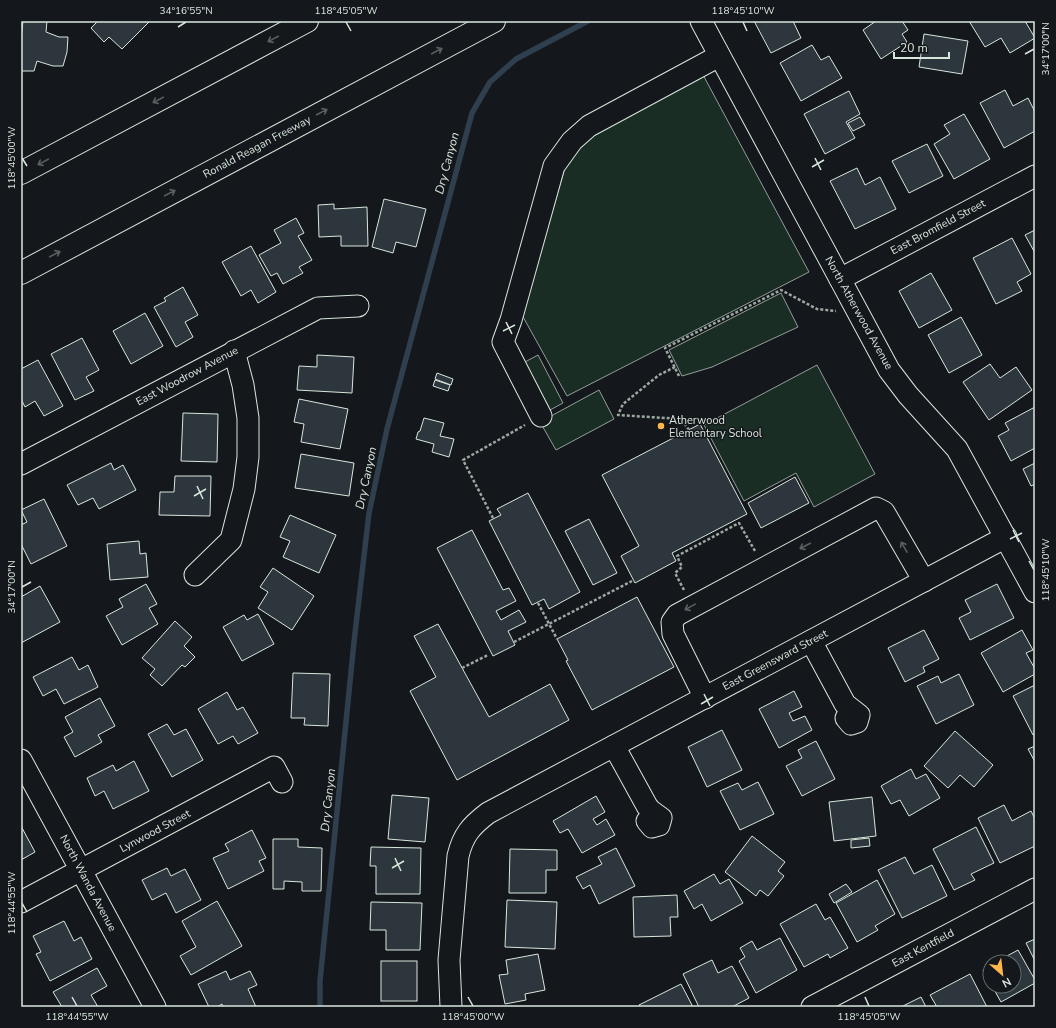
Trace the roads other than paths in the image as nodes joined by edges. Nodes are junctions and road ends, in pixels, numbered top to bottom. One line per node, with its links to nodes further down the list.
1 (307, 21): 5 (highway, one-way to 5)
2 (494, 21): 7 (highway, Ronald Reagan Freeway, one-way to 2)
3 (701, 21): 4 (street, North Atherwood Avenue)
4 (719, 56): 8 (street, North Atherwood Avenue); 11 (street)
5 (21, 174)
6 (1035, 176): 8 (street, East Bromfield Street)
7 (21, 273)
8 (840, 279): 13 (street, North Atherwood Avenue)
9 (358, 306): 10 (street, East Woodrow Avenue)
10 (234, 351): 12 (street, East Woodrow Avenue); 14 (street)
11 (541, 416)
12 (21, 464)
13 (1006, 537): 15 (street, East Greensward Street); 16 (street, North Atherwood Avenue)
14 (195, 575)
15 (924, 581): 17 (street, East Greensward Street); 18 (street, one-way to 18)
16 (1035, 592)
17 (811, 641): 18 (street, East Greensward Street); 19 (street)
18 (705, 698): 20 (street, East Greensward Street)
19 (846, 718)
20 (614, 746): 23 (street); 28 (street, East Greensward Street)
21 (21, 760): 24 (street, North Wanda Avenue)
22 (282, 782): 24 (street, Lynwood Street)
23 (647, 821)
24 (80, 870): 26 (street, Lynwood Street); 27 (street, North Wanda Avenue)
25 (1035, 889): 29 (street, East Kentfield)
26 (21, 902)
27 (155, 1007)
28 (451, 1007)
29 (812, 1007)

